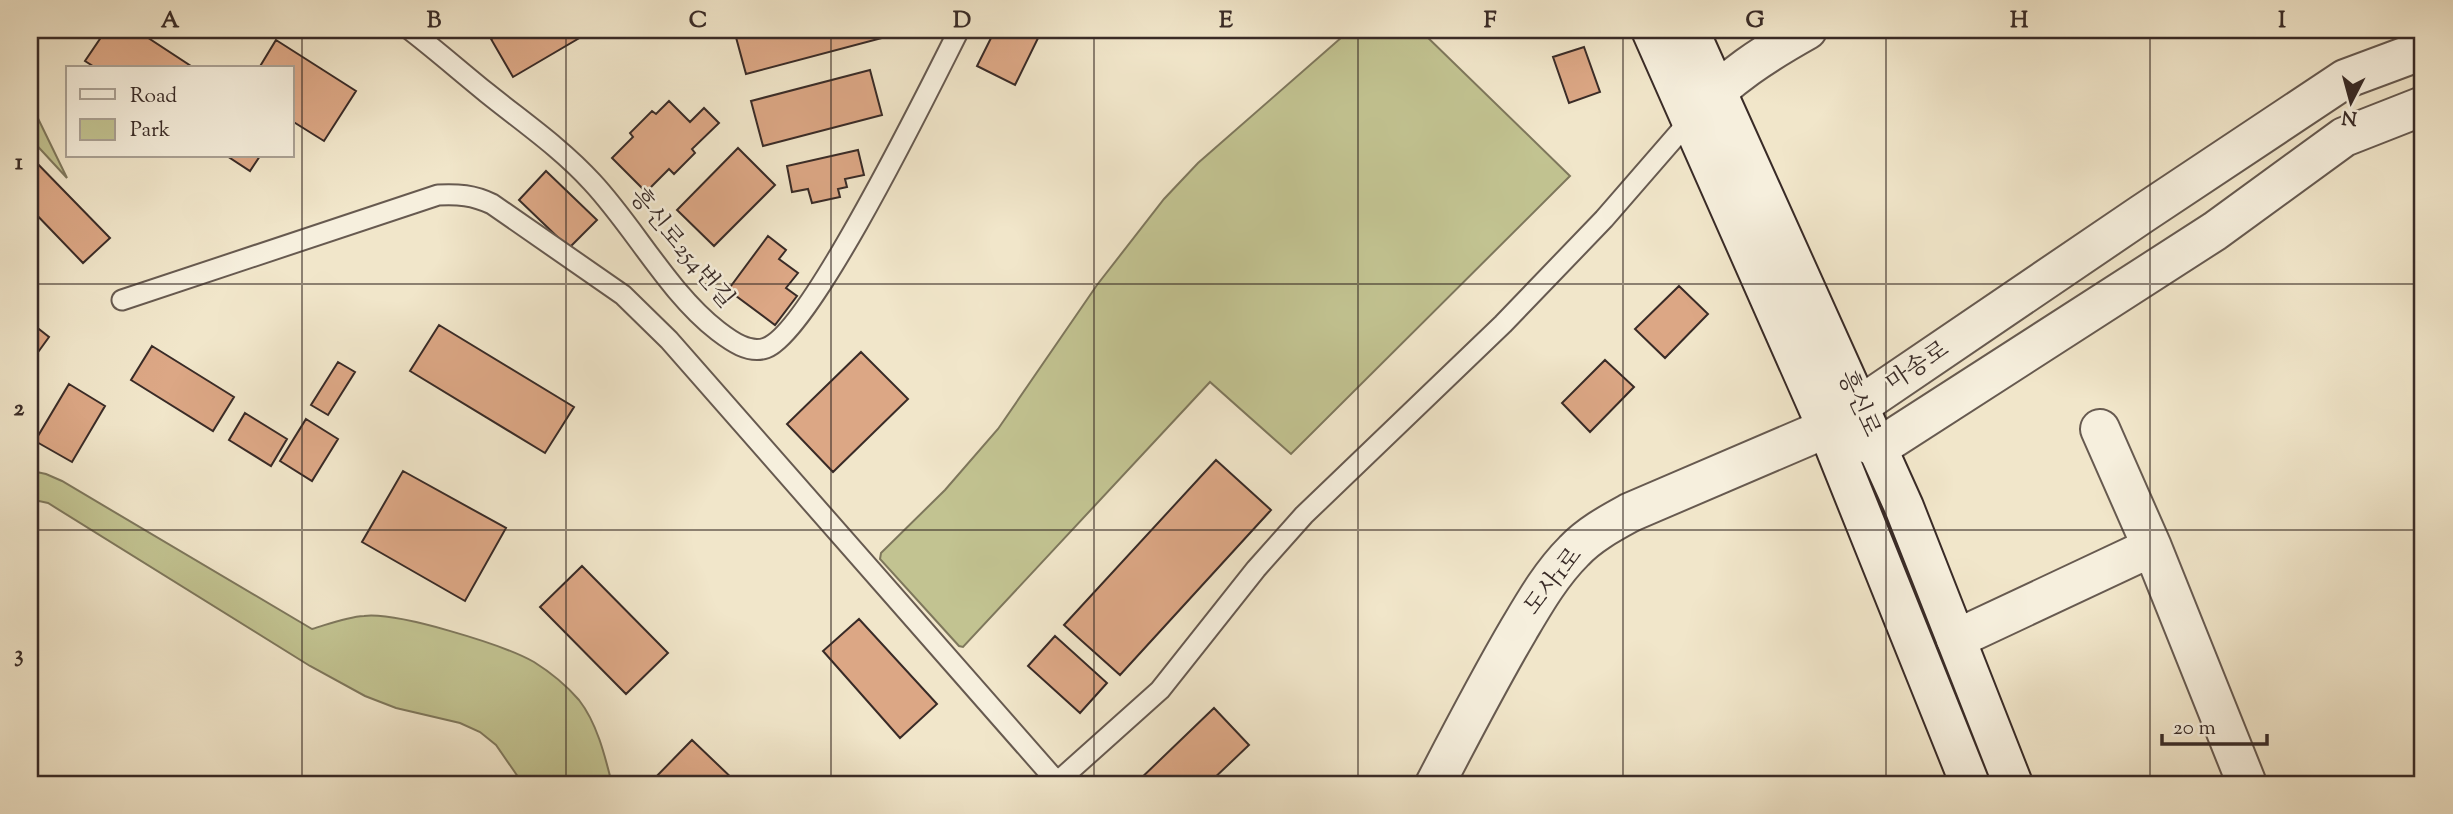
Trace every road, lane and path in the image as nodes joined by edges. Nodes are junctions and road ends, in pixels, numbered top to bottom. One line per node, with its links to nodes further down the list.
1 (410, 30): 2 (lane, 흥신로254번길)
2 (959, 30)
3 (1651, 30): 9 (street, 흥신로)
4 (1689, 30): 7 (street, 흥신로)
5 (1807, 30): 7 (street)
6 (2423, 50): 11 (street, 마송로)
7 (1715, 90): 9 (street); 11 (street, 흥신로)
8 (2423, 106): 14 (street, 마송로)
9 (1690, 120): 12 (street, 흥신로); 17 (lane)
10 (122, 300): 17 (lane)
11 (1860, 407): 12 (street, 마송로); 14 (street, 흥신로)
12 (1828, 428): 14 (street); 18 (street, 도사1로); 19 (street, 흥신로)
13 (2100, 429): 15 (street)
14 (1878, 448): 16 (street, 흥신로)
15 (2152, 547): 16 (street); 21 (street)
16 (1956, 639): 20 (street, 흥신로)
17 (1057, 783)
18 (1435, 784)
19 (1970, 784)
20 (2013, 784)
21 (2247, 784)

